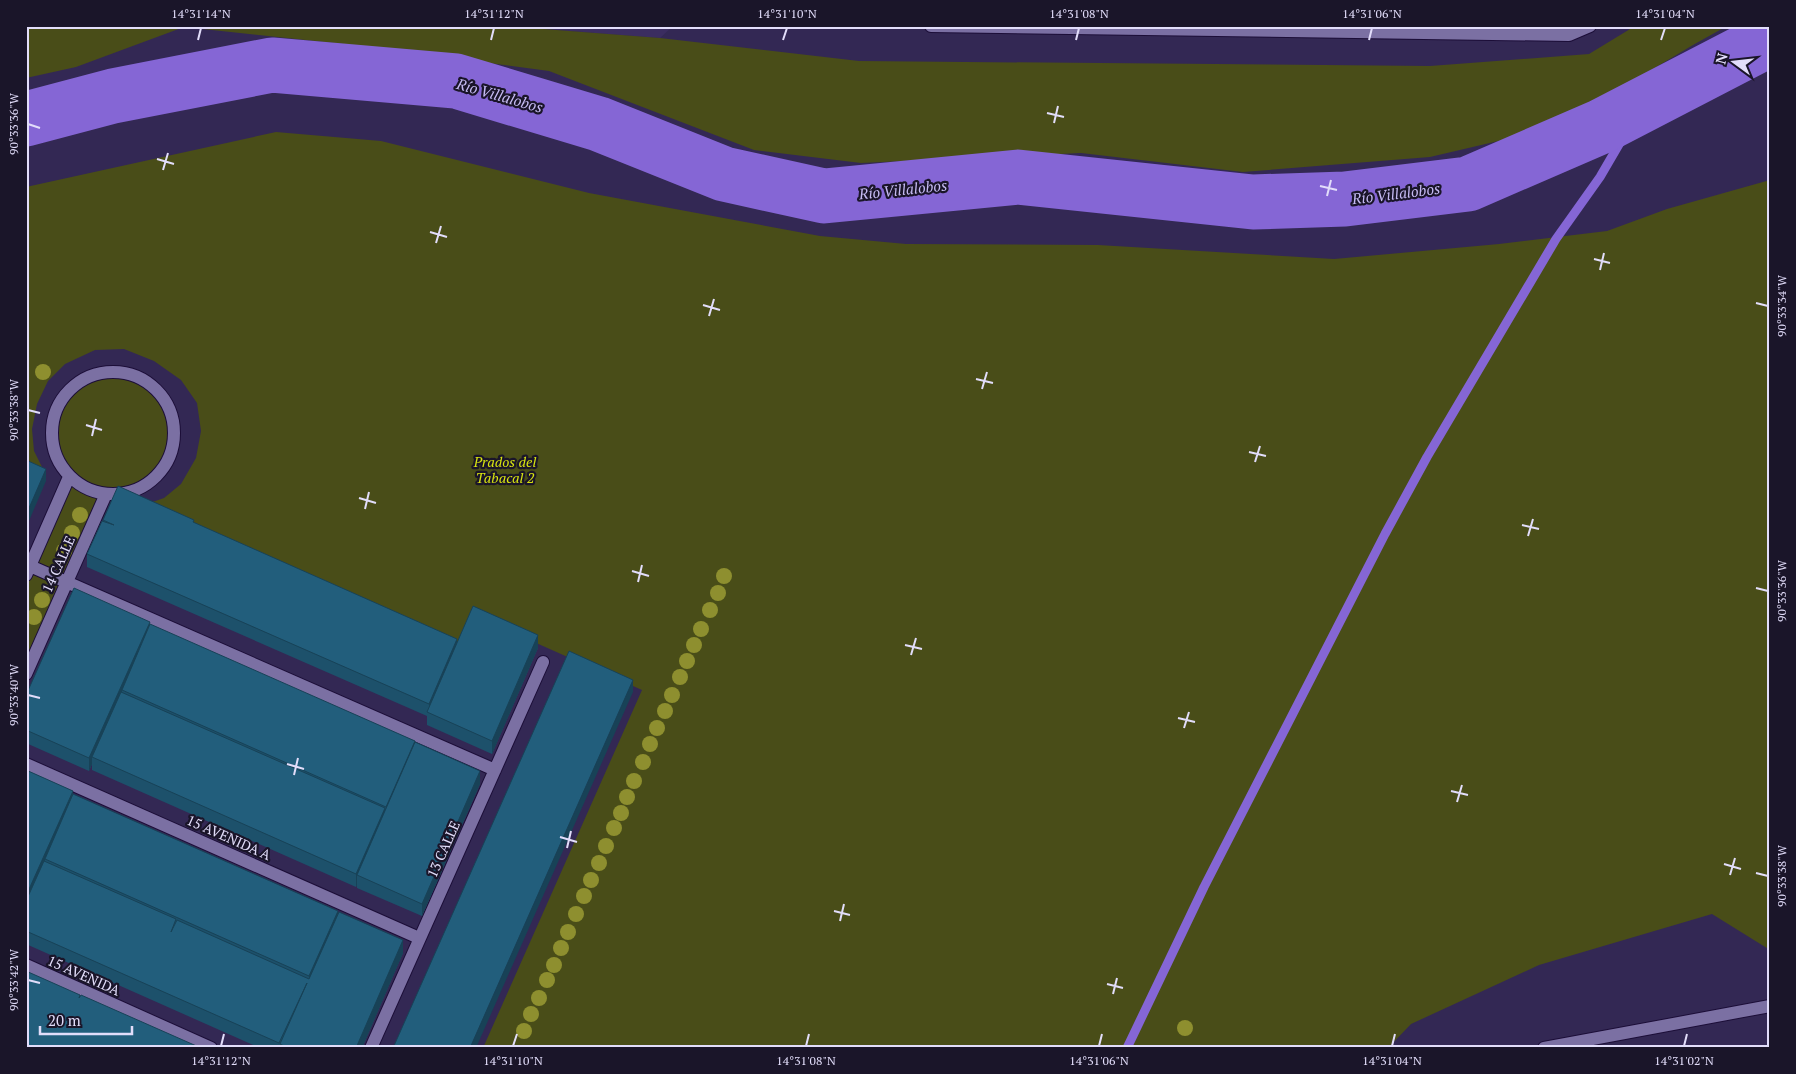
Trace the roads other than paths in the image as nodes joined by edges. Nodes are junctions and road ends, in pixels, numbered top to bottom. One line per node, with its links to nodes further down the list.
1 (931, 26): 2 (street)
2 (1590, 26)
3 (69, 477): 4 (street); 4 (street); 5 (street, 14 CALLE)
4 (106, 494): 6 (street, 14 CALLE)
5 (28, 570): 6 (street)
6 (67, 582): 8 (street, 14 CALLE); 10 (street)
7 (543, 662): 10 (street, 13 CALLE)
8 (26, 674)
9 (26, 764): 11 (street, 15 AVENIDA A)
10 (495, 770): 11 (street, 13 CALLE)
11 (420, 938): 15 (street, 13 CALLE)
12 (26, 965): 14 (street, 15 AVENIDA)
13 (1770, 1006): 16 (street)
14 (212, 1048)
15 (371, 1048)
16 (1544, 1048)

